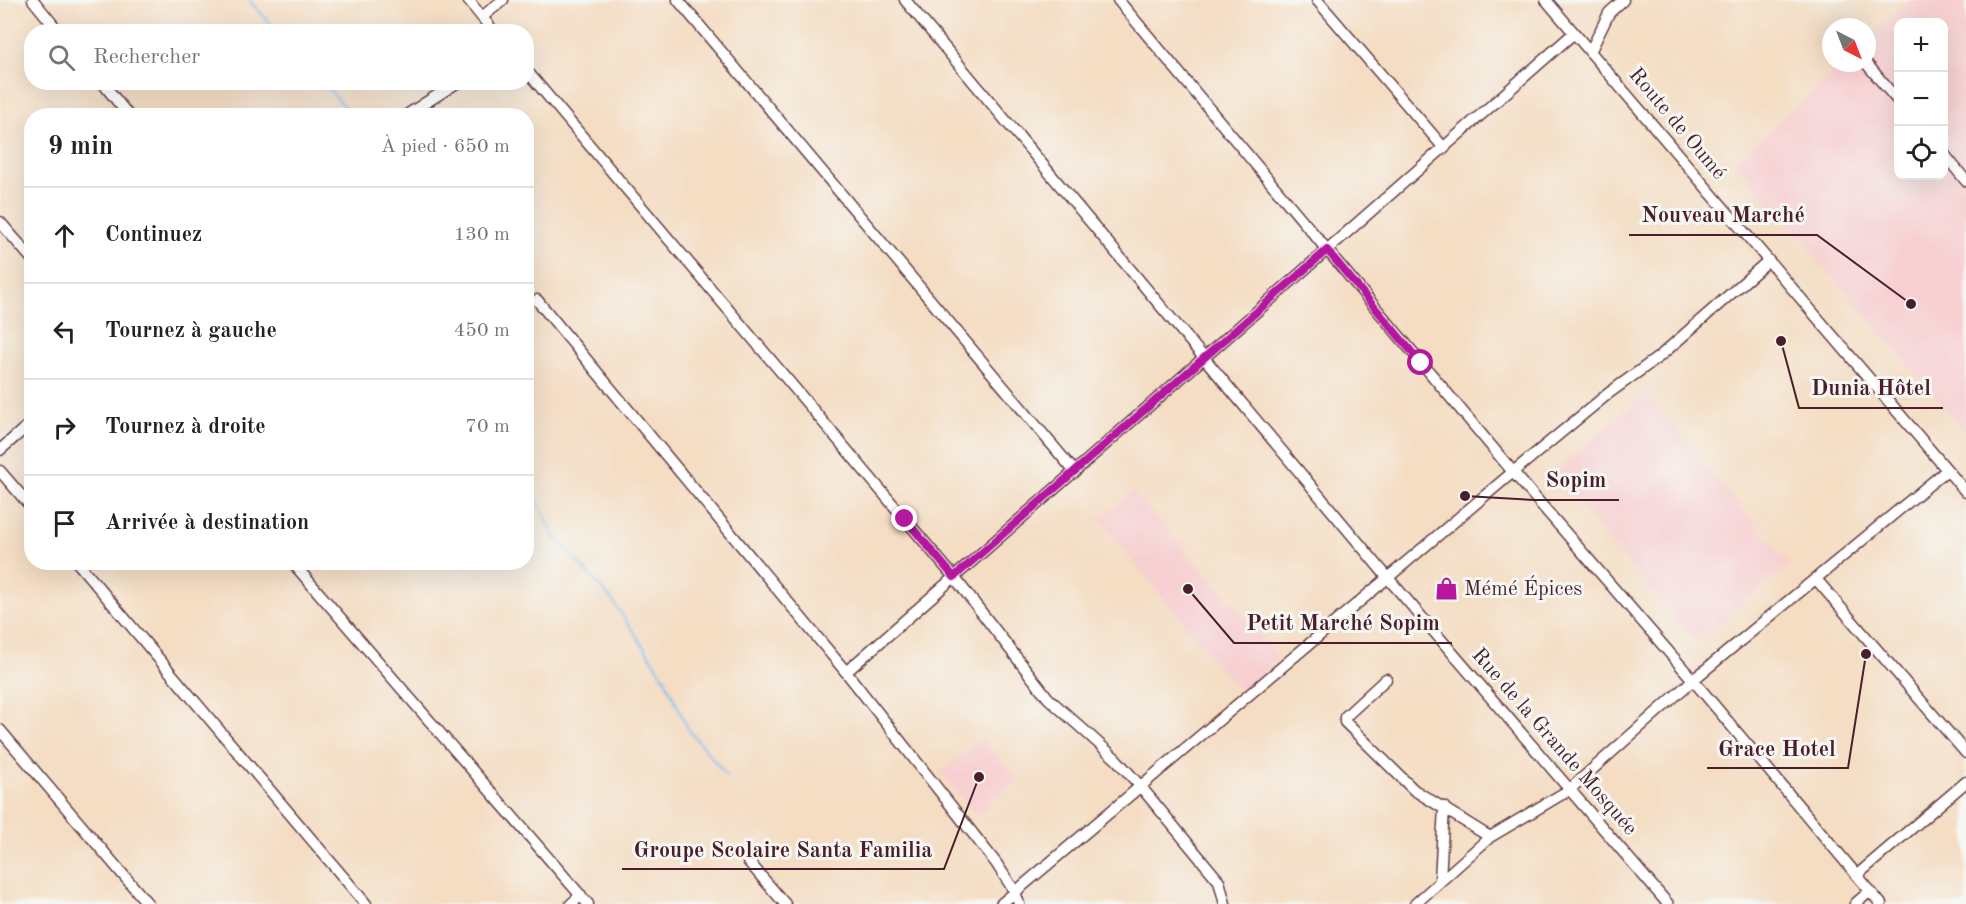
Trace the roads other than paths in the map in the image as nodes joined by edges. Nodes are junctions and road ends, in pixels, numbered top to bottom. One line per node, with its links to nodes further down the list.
1 (33, 0): 13 (street)
2 (468, 0): 12 (street)
3 (503, 0): 12 (street)
4 (678, 0): 37 (street)
5 (904, 0): 32 (street, Rue de la Grande Mosquée)
6 (1118, 0): 29 (street)
7 (1317, 0): 24 (street)
8 (1546, 0): 15 (street, Route de Oumé)
9 (1610, 0): 11 (street)
10 (1623, 0): 11 (street)
11 (1609, 13): 16 (street)
12 (482, 17): 14 (street)
13 (52, 24)
14 (488, 24)
15 (1574, 33): 16 (street, Route de Oumé); 24 (street)
16 (1590, 52): 30 (street, Route de Oumé)
17 (1874, 72): 21 (street)
18 (534, 79): 43 (street)
19 (108, 90): 22 (street)
20 (446, 90): 23 (street)
21 (1894, 95)
22 (123, 108)
23 (417, 108)
24 (1444, 147): 29 (street)
25 (1948, 159): 26 (street)
26 (1966, 181)
27 (0, 222): 28 (street)
28 (24, 250)
29 (1327, 250): 32 (street); 38 (street)
30 (1768, 261): 35 (street, Route de Oumé); 38 (street)
31 (537, 300): 46 (street)
32 (1204, 358): 37 (street); 44 (street, Rue de la Grande Mosquée)
33 (24, 429): 34 (street)
34 (0, 450)
35 (1947, 470): 39 (street, Route de Oumé); 45 (street)
36 (0, 471): 40 (street)
37 (1075, 471): 43 (street)
38 (1513, 472): 44 (street); 48 (street)
39 (1966, 492)
40 (24, 499)
41 (85, 570): 63 (street)
42 (299, 570): 61 (street)
43 (954, 577): 46 (street); 52 (street)
44 (1388, 578): 52 (street); 53 (street, Rue de la Grande Mosquée)
45 (1816, 579): 48 (street); 50 (street)
46 (846, 672): 60 (street)
47 (1386, 679): 54 (street)
48 (1693, 680): 53 (street); 57 (street)
49 (0, 730): 62 (street)
50 (1966, 753)
51 (1966, 782): 57 (street)
52 (1141, 787): 60 (street); 68 (street)
53 (1569, 790): 55 (street); 70 (street, Rue de la Grande Mosquée)
54 (1444, 807): 55 (street); 58 (street)
55 (1490, 837): 58 (street)
56 (748, 861): 65 (street)
57 (1857, 875): 59 (street)
58 (1440, 880): 69 (street)
59 (1870, 891): 71 (street); 72 (street)
60 (1016, 892): 66 (street); 67 (street)
61 (585, 900): 64 (street)
62 (148, 904)
63 (366, 904)
64 (571, 904)
65 (785, 904)
66 (1001, 904)
67 (1018, 904)
68 (1225, 904)
69 (1415, 904)
70 (1668, 904)
71 (1855, 904)
72 (1881, 904)

